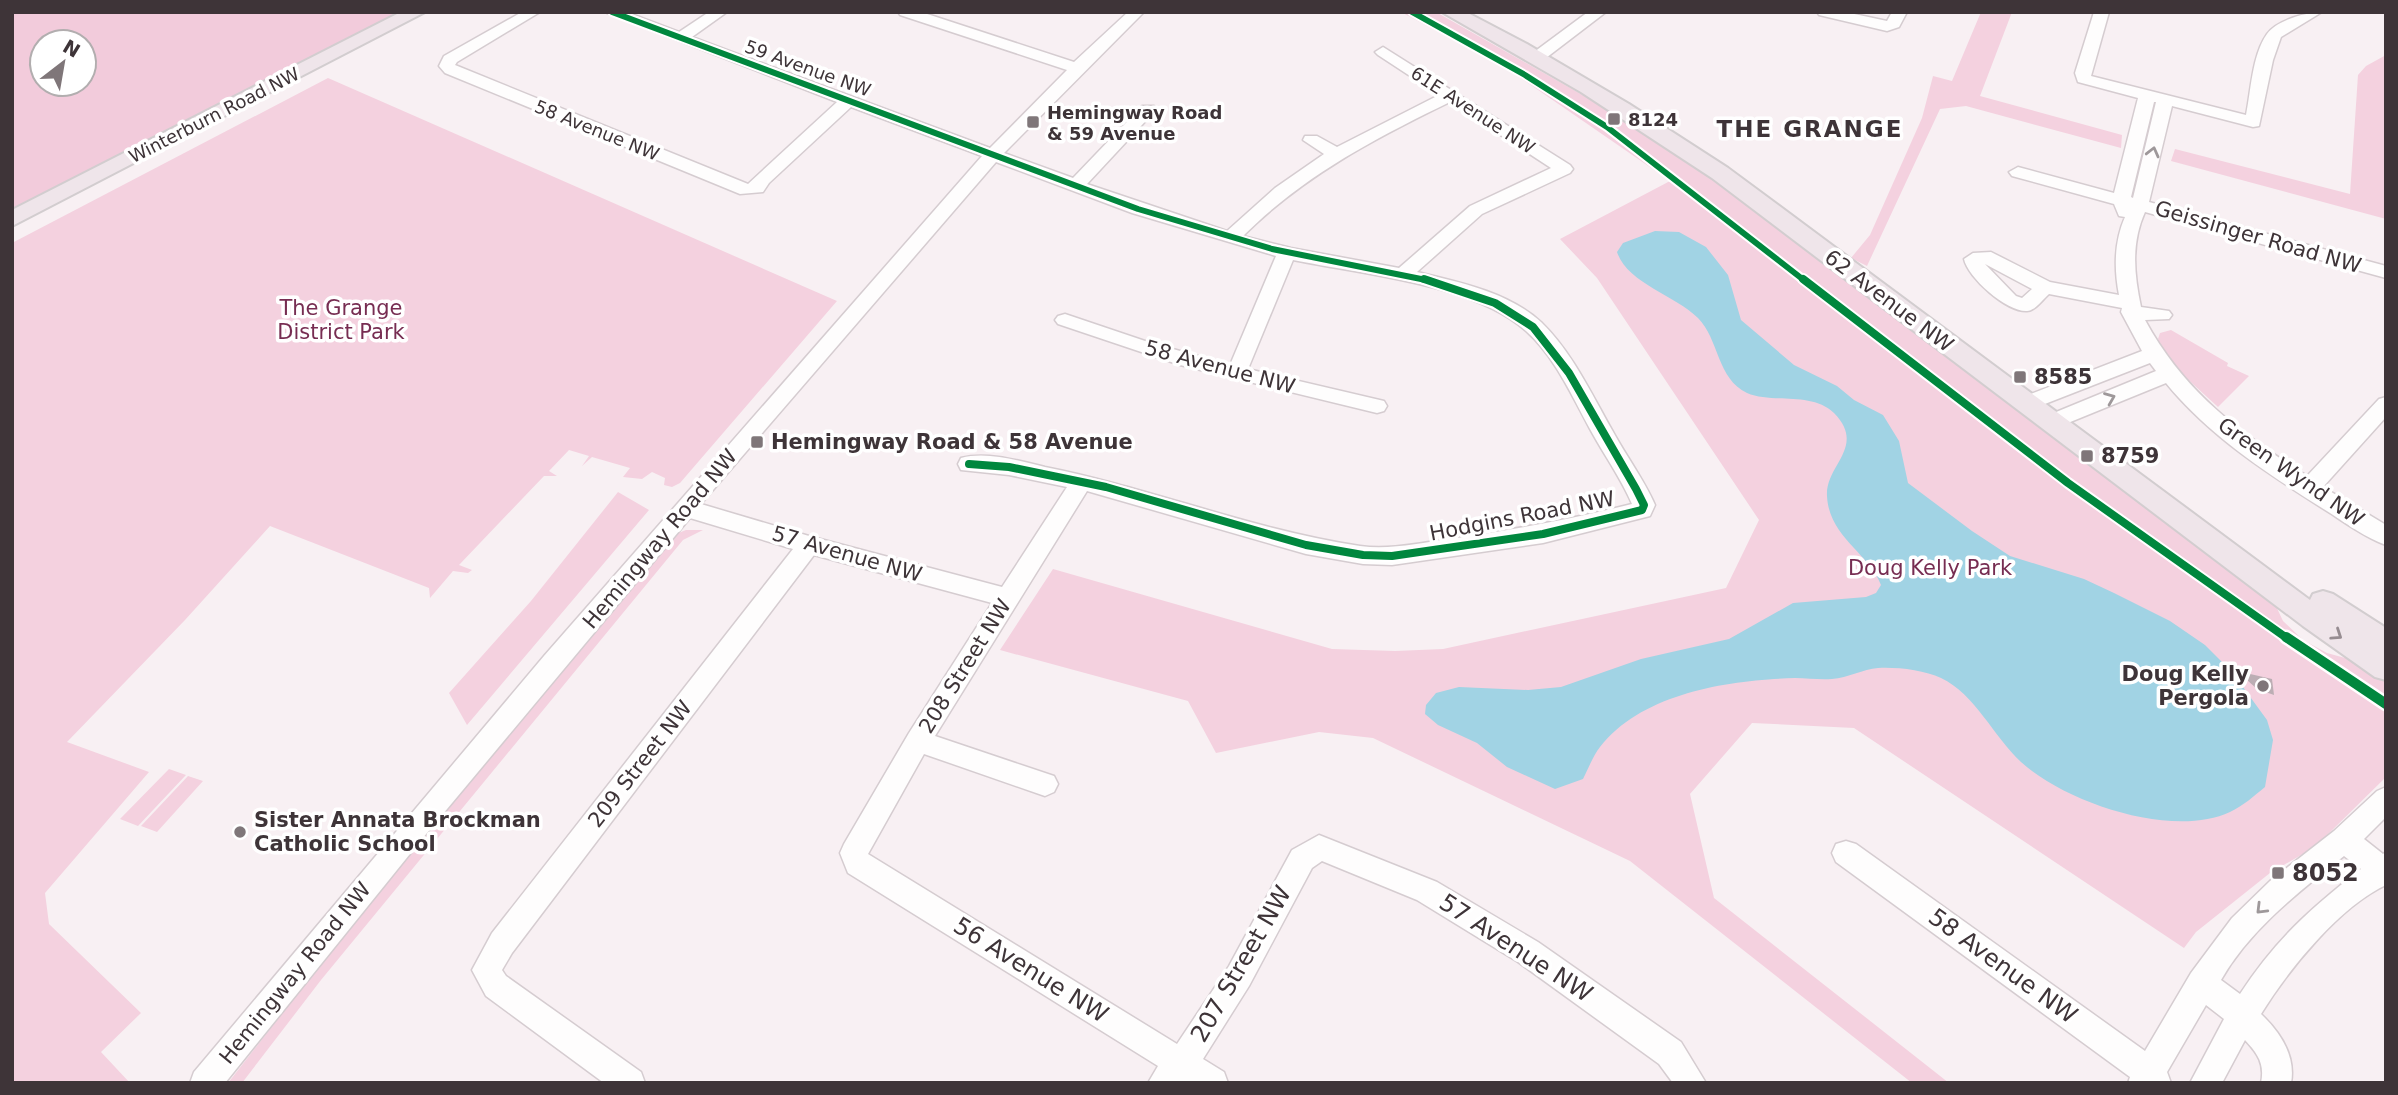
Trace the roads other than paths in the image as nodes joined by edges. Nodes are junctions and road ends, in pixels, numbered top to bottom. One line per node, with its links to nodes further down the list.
1 (416, 12): 29 (main road, Winterburn Road NW)
2 (533, 12): 20 (street, 58 Avenue NW)
3 (612, 12): 14 (street, 59 Avenue NW)
4 (720, 12): 14 (street)
5 (905, 12): 17 (street)
6 (1451, 12): 16 (main road, 62 Avenue NW)
7 (1466, 12): 16 (main road, 62 Avenue NW)
8 (1599, 12): 16 (street)
9 (1824, 12): 10 (street)
10 (1900, 12)
11 (2102, 12): 19 (street)
12 (1136, 13): 17 (street, Hemingway Road NW)
13 (2303, 14): 21 (street)
14 (681, 37): 20 (street, 59 Avenue NW)
15 (1383, 52): 18 (street, 61E Avenue NW)
16 (1540, 56): 41 (main road, 62 Avenue NW)
17 (1077, 68): 25 (street, Hemingway Road NW)
18 (1450, 96): 24 (street); 33 (street, 61E Avenue NW)
19 (2147, 96): 21 (street); 28 (street)
20 (849, 100): 25 (street, 59 Avenue NW)
21 (2165, 100): 28 (street, one-way to 21)
22 (1148, 109): 27 (street)
23 (1311, 140): 24 (street)
24 (1335, 153): 30 (street)
25 (993, 154): 27 (street, Hodgins Road NW); 49 (street, Hemingway Road NW)
26 (2018, 172): 28 (street)
27 (1077, 184): 30 (street, Hodgins Road NW)
28 (2131, 201): 32 (street, Geissinger Road NW); 35 (street)
29 (12, 219)
30 (1231, 238): 31 (street, Hodgins Road NW)
31 (1287, 253): 33 (street, Hodgins Road NW); 39 (street)
32 (2386, 272)
33 (1401, 276): 47 (street, Hodgins Road NW)
34 (2045, 287): 35 (street)
35 (2129, 307): 36 (street); 38 (street, Green Wynd NW)
36 (2162, 315)
37 (1065, 320): 39 (street, 58 Avenue NW)
38 (2152, 355): 40 (street, Green Wynd NW); 41 (street)
39 (1237, 372): 43 (street, 58 Avenue NW)
40 (2168, 374): 44 (street, one-way to 40); 48 (street, Green Wynd NW)
41 (2025, 404): 44 (main road, 62 Avenue NW)
42 (2386, 404): 48 (street)
43 (1377, 407)
44 (2051, 422): 45 (main road, 62 Avenue NW)
45 (2106, 462): 53 (main road, 62 Avenue NW); 54 (main road, 62 Avenue NW, one-way to 54)
46 (969, 464): 47 (street, Hodgins Road NW)
47 (1081, 482): 52 (street, 208 Street NW)
48 (2308, 489): 50 (street, Green Wynd NW)
49 (686, 508): 51 (street, 57 Avenue NW); 67 (street, Hemingway Road NW)
50 (2386, 536)
51 (809, 545): 52 (street, 57 Avenue NW); 68 (street, 209 Street NW)
52 (1008, 598): 55 (street, 208 Street NW)
53 (2386, 644)
54 (2386, 668)
55 (918, 741): 56 (street); 60 (street, 208 Street NW)
56 (1045, 784)
57 (2386, 799): 58 (street)
58 (2344, 841): 62 (street); 63 (street, one-way to 63)
59 (1319, 847): 65 (street, 207 Street NW); 70 (street, 57 Avenue NW)
60 (854, 853): 65 (street, 56 Avenue NW)
61 (1846, 853): 66 (street, 58 Avenue NW)
62 (2384, 869): 64 (street)
63 (2201, 983): 64 (street); 66 (street)
64 (2242, 1013): 71 (street); 72 (street)
65 (1173, 1073): 69 (street, 56 Avenue NW)
66 (2149, 1079)
67 (205, 1083)
68 (630, 1083)
69 (1213, 1083)
70 (1691, 1083)
71 (2206, 1083)
72 (2276, 1083)

